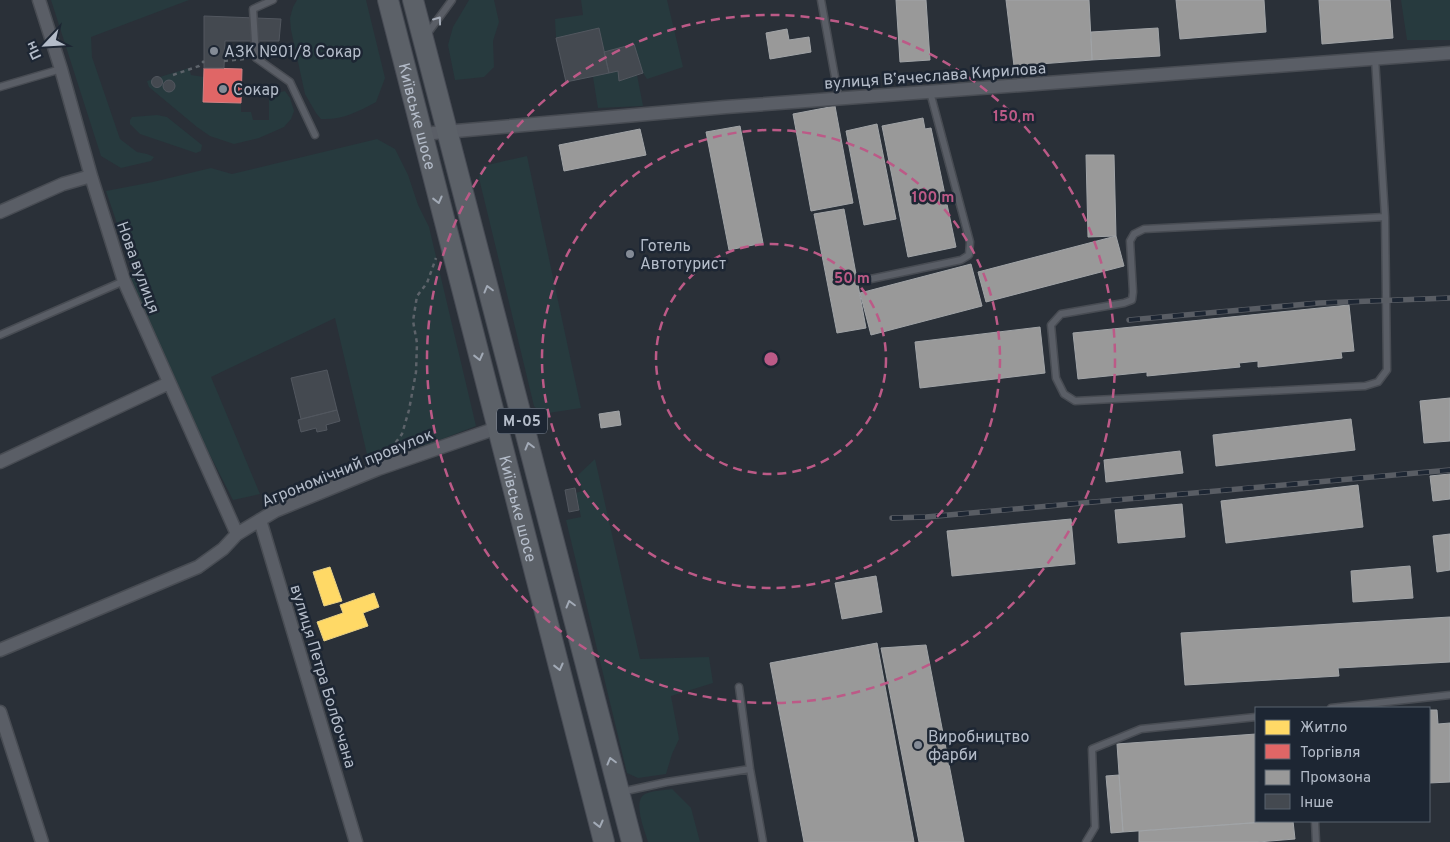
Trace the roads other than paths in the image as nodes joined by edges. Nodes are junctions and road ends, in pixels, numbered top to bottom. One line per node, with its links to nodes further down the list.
1 (39, 0): 10 (street, Нова вулиця)
2 (274, 0): 16 (lane)
3 (388, 0): 15 (main road, Київське шосе / М-05)
4 (413, 0): 7 (main road, М-05)
5 (452, 0): 7 (lane, one-way to 5)
6 (821, 0): 13 (lane)
7 (423, 40): 14 (main road, М-05)
8 (1450, 53): 9 (street, вулиця Вʼячеслава Кирилова)
9 (1375, 58): 12 (street, вулиця Вʼячеслава Кирилова); 19 (lane)
10 (61, 69): 11 (lane); 17 (street, Нова вулиця)
11 (0, 87)
12 (930, 92): 13 (street, вулиця Вʼячеслава Кирилова); 20 (lane)
13 (839, 98): 14 (street, вулиця Вʼячеслава Кирилова)
14 (447, 132): 15 (street, вулиця Вʼячеслава Кирилова); 35 (main road, М-05, one-way to 14)
15 (422, 134): 24 (main road, Київське шосе / М-05, one-way to 24)
16 (315, 135)
17 (91, 176): 18 (street); 21 (street, Нова вулиця)
18 (0, 212)
19 (1385, 217): 19 (lane)
20 (866, 280)
21 (124, 281): 22 (lane); 23 (street, Нова вулиця)
22 (0, 336)
23 (169, 383): 25 (street); 27 (street, Нова вулиця)
24 (497, 428): 26 (street, Агрономічний провулок); 39 (main road, Київське шосе / М-05, one-way to 39)
25 (0, 462)
26 (260, 520): 27 (street, Агрономічний провулок); 38 (street, вулиця Петра Болбочана)
27 (237, 534): 28 (street, Агрономічний провулок)
28 (0, 650)
29 (739, 687): 34 (lane)
30 (1450, 695): 31 (lane)
31 (1340, 707)
32 (0, 712): 37 (street)
33 (1255, 717): 42 (lane)
34 (750, 769): 35 (lane); 41 (lane)
35 (619, 792): 40 (main road, М-05)
36 (1315, 822): 43 (lane)
37 (42, 842)
38 (356, 842)
39 (604, 842)
40 (632, 842)
41 (763, 842)
42 (1086, 842)
43 (1316, 842)

